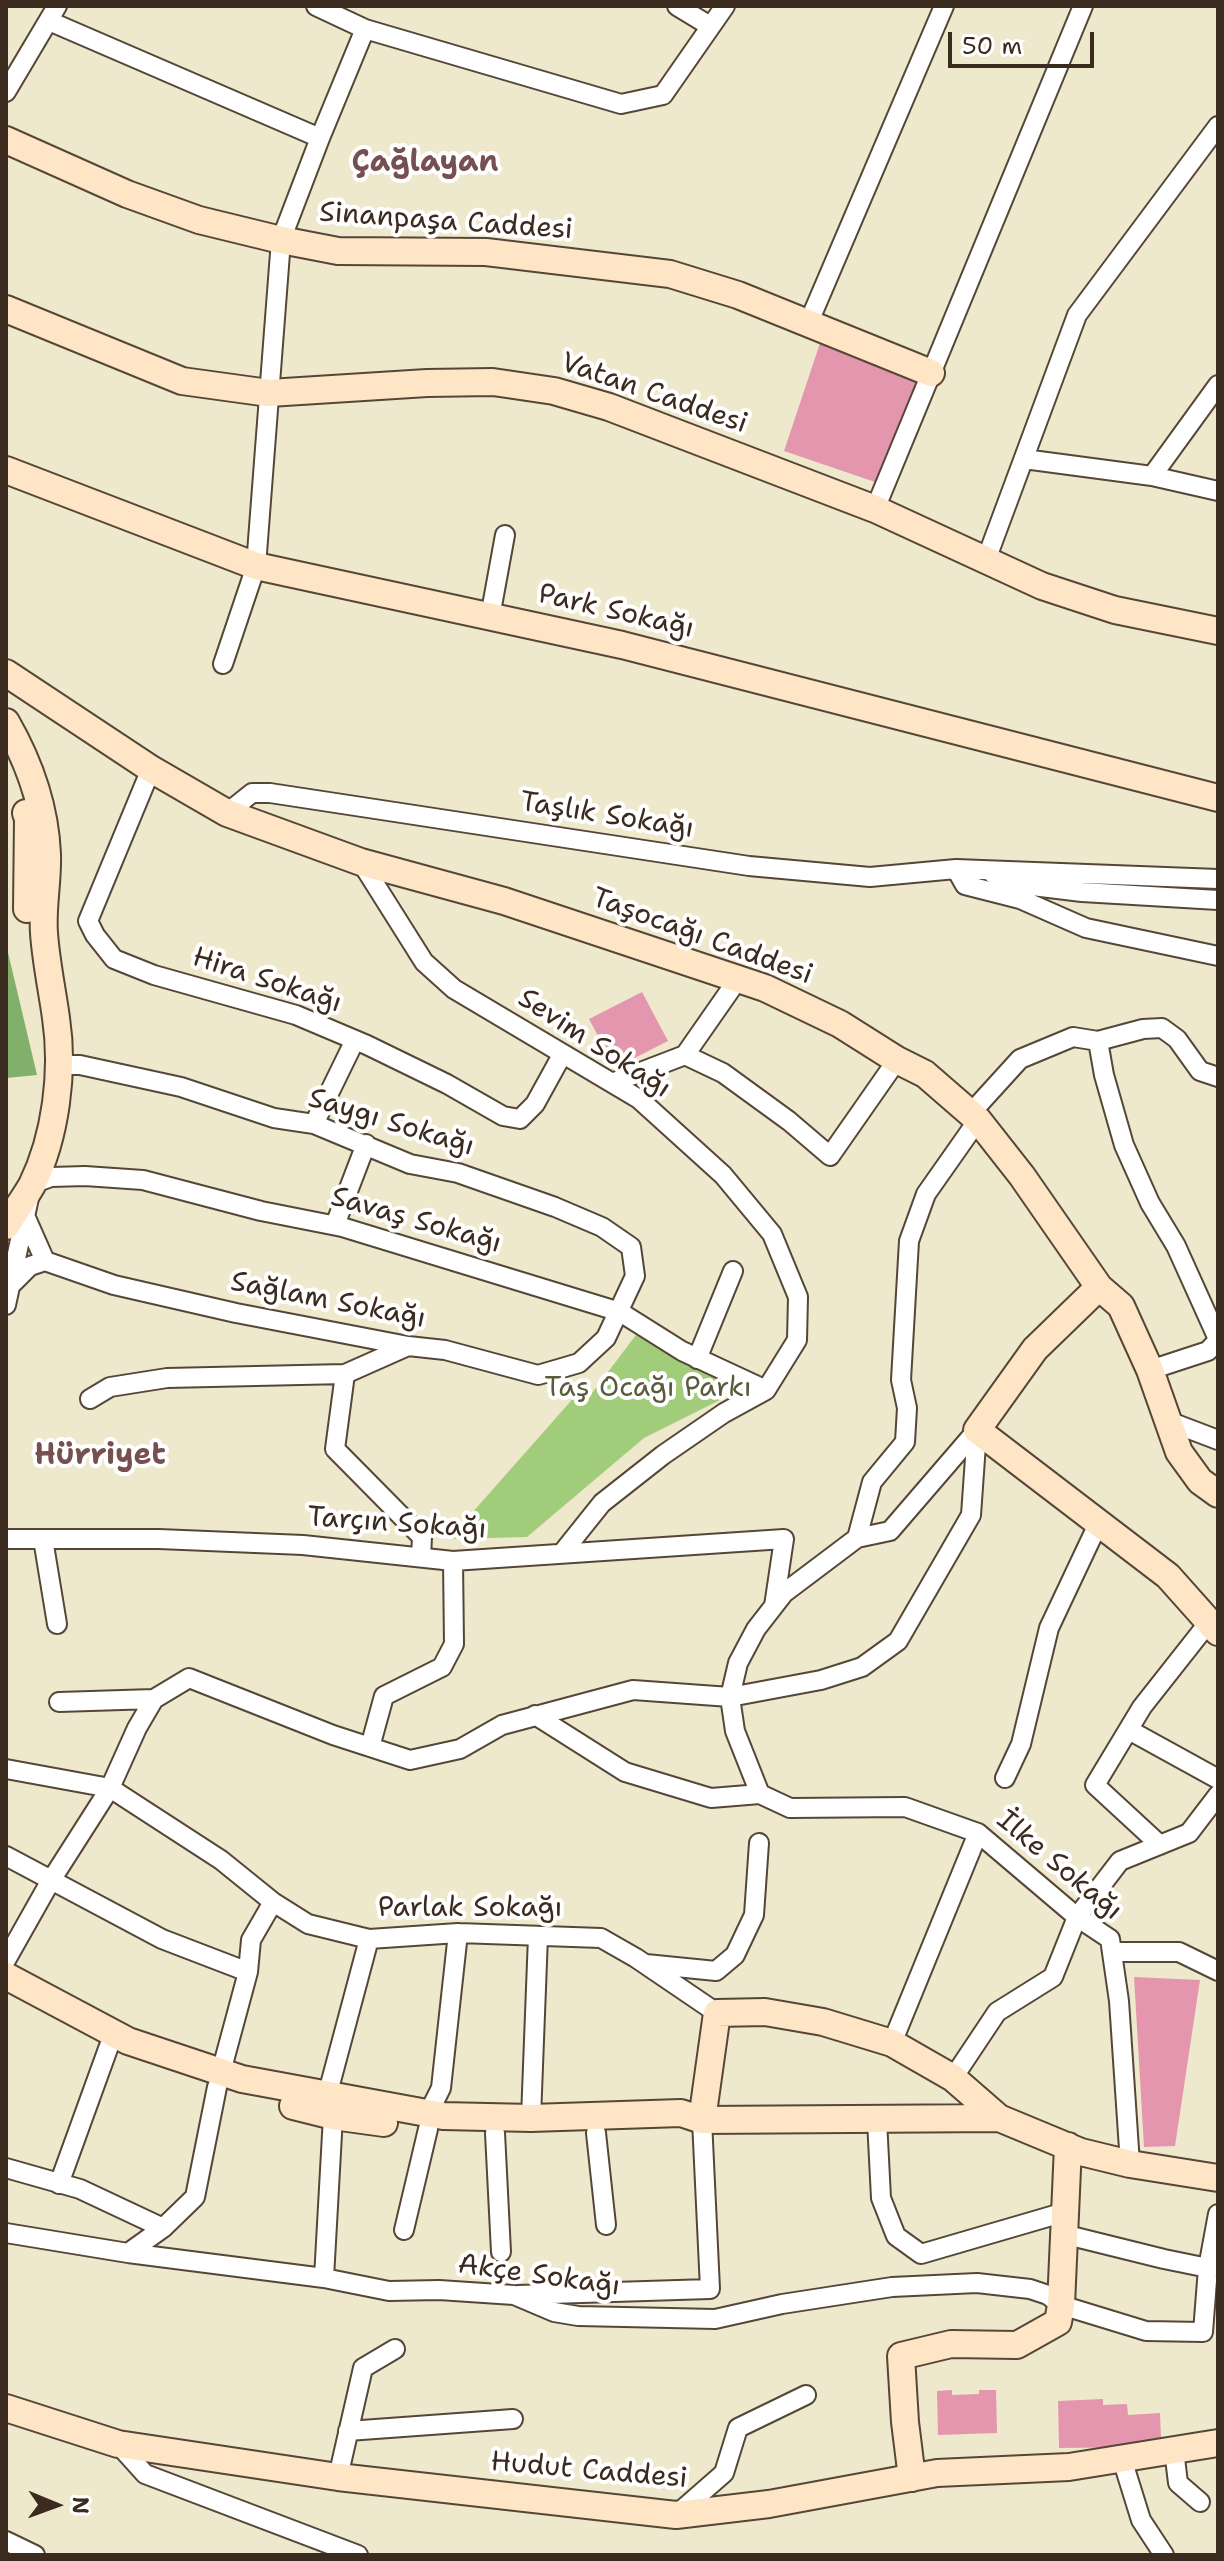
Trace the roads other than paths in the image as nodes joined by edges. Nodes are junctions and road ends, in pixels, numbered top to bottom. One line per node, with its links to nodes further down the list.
1 (316, 6): 8 (street)
2 (677, 6): 7 (street)
3 (725, 6): 7 (street)
4 (944, 6): 15 (street)
5 (1083, 6): 16 (street)
6 (53, 13): 9 (street); 11 (street)
7 (710, 26): 8 (street)
8 (365, 29): 11 (street)
9 (6, 92)
10 (1218, 126): 19 (street)
11 (320, 138): 13 (street)
12 (6, 140): 13 (street, Sinanpaşa Caddesi)
13 (281, 240): 15 (street, Sinanpaşa Caddesi); 18 (street)
14 (6, 309): 18 (street, Vatan Caddesi)
15 (808, 324): 16 (street, Sinanpaşa Caddesi)
16 (931, 373): 23 (street)
17 (1218, 385): 21 (street)
18 (269, 393): 23 (street, Vatan Caddesi); 26 (street)
19 (1024, 459): 21 (street); 25 (street)
20 (6, 470): 26 (street, Park Sokağı)
21 (1152, 476): 22 (street)
22 (1218, 491)
23 (875, 509): 25 (street, Vatan Caddesi)
24 (505, 535): 27 (street)
25 (986, 560): 28 (street, Vatan Caddesi)
26 (256, 566): 27 (street, Park Sokağı); 29 (street)
27 (490, 617): 34 (street, Park Sokağı)
28 (1218, 631)
29 (223, 664)
30 (6, 673): 33 (street, Taşocağı Caddesi)
31 (6, 722): 48 (street)
32 (6, 758): 48 (street)
33 (151, 769): 35 (street, Taşocağı Caddesi); 43 (street, Hira Sokağı)
34 (1218, 798)
35 (227, 813): 36 (street, Taşocağı Caddesi); 37 (street, Taşlık Sokağı)
36 (361, 862): 42 (street, Taşocağı Caddesi); 45 (street, Sevim Sokağı)
37 (956, 869): 38 (street, Taşlık Sokağı); 41 (street)
38 (986, 870): 39 (street, Taşlık Sokağı); 40 (street, Taşlık Sokağı)
39 (1218, 879)
40 (1218, 900)
41 (1218, 956)
42 (738, 979): 46 (street); 47 (street, Taşocağı Caddesi)
43 (355, 1040): 45 (street, Hira Sokağı); 52 (street)
44 (1098, 1041): 50 (street); 51 (street); 63 (street)
45 (562, 1055): 49 (street, Sevim Sokağı)
46 (685, 1055): 47 (street); 49 (street)
47 (897, 1060): 51 (street, Taşocağı Caddesi)
48 (58, 1065): 52 (street, Saygı Sokağı); 54 (street)
49 (612, 1083): 68 (street, Sevim Sokağı)
50 (1217, 1083)
51 (974, 1117): 60 (street, Taşocağı Caddesi); 76 (street)
52 (314, 1124): 53 (street, Saygı Sokağı)
53 (366, 1144): 56 (street); 62 (street, Saygı Sokağı)
54 (32, 1184): 55 (street); 56 (street, Savaş Sokağı)
55 (16, 1222): 57 (street); 59 (street)
56 (335, 1225): 62 (street, Savaş Sokağı)
57 (45, 1261): 59 (street); 64 (street, Sağlam Sokağı)
58 (733, 1271): 65 (street)
59 (11, 1285): 61 (street)
60 (1099, 1287): 66 (street); 71 (street); 74 (street)
61 (6, 1305)
62 (620, 1312): 64 (street, Sağlam Sokağı); 65 (street, Savaş Sokağı)
63 (1218, 1340): 66 (street)
64 (408, 1346): 67 (street)
65 (697, 1359): 68 (street, Savaş Sokağı)
66 (1150, 1370): 70 (street)
67 (345, 1374): 69 (street); 80 (street)
68 (766, 1390): 79 (street, Sevim Sokağı)
69 (90, 1399)
70 (1168, 1421): 72 (street); 73 (street)
71 (977, 1430): 75 (street); 76 (street); 85 (street)
72 (1218, 1440)
73 (1218, 1494)
74 (1218, 1513)
75 (1099, 1522): 84 (street); 92 (street)
76 (857, 1538): 82 (street)
77 (6, 1539): 78 (street, Tarçın Sokağı)
78 (43, 1539): 80 (street, Tarçın Sokağı); 83 (street)
79 (562, 1553): 81 (street, Tarçın Sokağı); 82 (street, Tarçın Sokağı)
80 (421, 1557): 81 (street, Tarçın Sokağı)
81 (453, 1561): 90 (street)
82 (774, 1606): 85 (street)
83 (57, 1624)
84 (1214, 1627): 89 (street)
85 (730, 1697): 88 (street); 95 (street)
86 (154, 1699): 87 (street); 90 (street); 94 (street)
87 (59, 1702)
88 (535, 1715): 90 (street); 95 (street)
89 (1129, 1730): 93 (street); 99 (street)
90 (370, 1747)
91 (6, 1769): 94 (street, Parlak Sokağı)
92 (1005, 1778)
93 (1218, 1779)
94 (110, 1788): 101 (street); 102 (street, Parlak Sokağı)
95 (760, 1794): 97 (street, İlke Sokağı)
96 (1218, 1795): 99 (street)
97 (978, 1833): 103 (street, İlke Sokağı); 115 (street)
98 (759, 1843): 109 (street)
99 (1160, 1845): 103 (street)
100 (6, 1856): 101 (street)
101 (50, 1882): 108 (street); 111 (street)
102 (273, 1902): 106 (street, Parlak Sokağı); 111 (street)
103 (1077, 1917): 107 (street, İlke Sokağı); 117 (street)
104 (458, 1933): 105 (street, Parlak Sokağı); 106 (street, Parlak Sokağı); 125 (street)
105 (538, 1936): 109 (street, Parlak Sokağı); 120 (street)
106 (369, 1939): 119 (street)
107 (1112, 1952): 110 (street); 129 (street, İlke Sokağı)
108 (6, 1960)
109 (643, 1964): 114 (street, Parlak Sokağı)
110 (1218, 1971)
111 (248, 1972): 118 (street)
112 (6, 1976): 118 (street)
113 (6, 1994): 116 (street)
114 (717, 2013): 115 (street); 123 (street)
115 (892, 2043): 117 (street)
116 (109, 2046): 118 (street); 132 (street)
117 (953, 2078): 121 (street); 122 (street)
118 (219, 2079): 119 (street); 136 (street)
119 (330, 2106): 125 (street); 142 (street)
120 (531, 2118): 123 (street); 125 (street)
121 (999, 2118): 122 (street); 128 (street)
122 (943, 2119): 124 (street)
123 (702, 2120): 124 (street); 127 (street); 143 (street)
124 (877, 2120): 134 (street)
125 (428, 2121): 126 (street); 137 (street)
126 (495, 2133): 127 (street); 139 (street)
127 (596, 2133): 135 (street)
128 (1068, 2146): 129 (street); 134 (street)
129 (1130, 2164): 131 (street)
130 (6, 2168): 132 (street)
131 (1218, 2178)
132 (59, 2184): 136 (street)
133 (1218, 2214): 141 (street)
134 (1064, 2223): 141 (street); 144 (street)
135 (606, 2225)
136 (163, 2228): 140 (street)
137 (404, 2230)
138 (6, 2233): 140 (street, Akçe Sokağı)
139 (501, 2252)
140 (128, 2253): 142 (street, Akçe Sokağı)
141 (1213, 2268): 144 (street, Akçe Sokağı)
142 (324, 2278): 143 (street, Akçe Sokağı)
143 (514, 2295): 144 (street, Akçe Sokağı)
144 (1061, 2305): 155 (street)
145 (395, 2349): 149 (street)
146 (806, 2395): 157 (street)
147 (6, 2408): 151 (street, Hudut Caddesi)
148 (513, 2419): 149 (street)
149 (348, 2431): 154 (street)
150 (1218, 2443): 152 (street, Hudut Caddesi)
151 (118, 2444): 154 (street, Hudut Caddesi); 160 (street)
152 (1174, 2450): 153 (street, Hudut Caddesi); 156 (street)
153 (1122, 2459): 155 (street, Hudut Caddesi); 161 (street)
154 (338, 2477): 157 (street, Hudut Caddesi)
155 (912, 2478): 157 (street, Hudut Caddesi)
156 (1200, 2502)
157 (676, 2515)
158 (6, 2541): 159 (street)
159 (35, 2555)
160 (358, 2555)
161 (1164, 2555)

